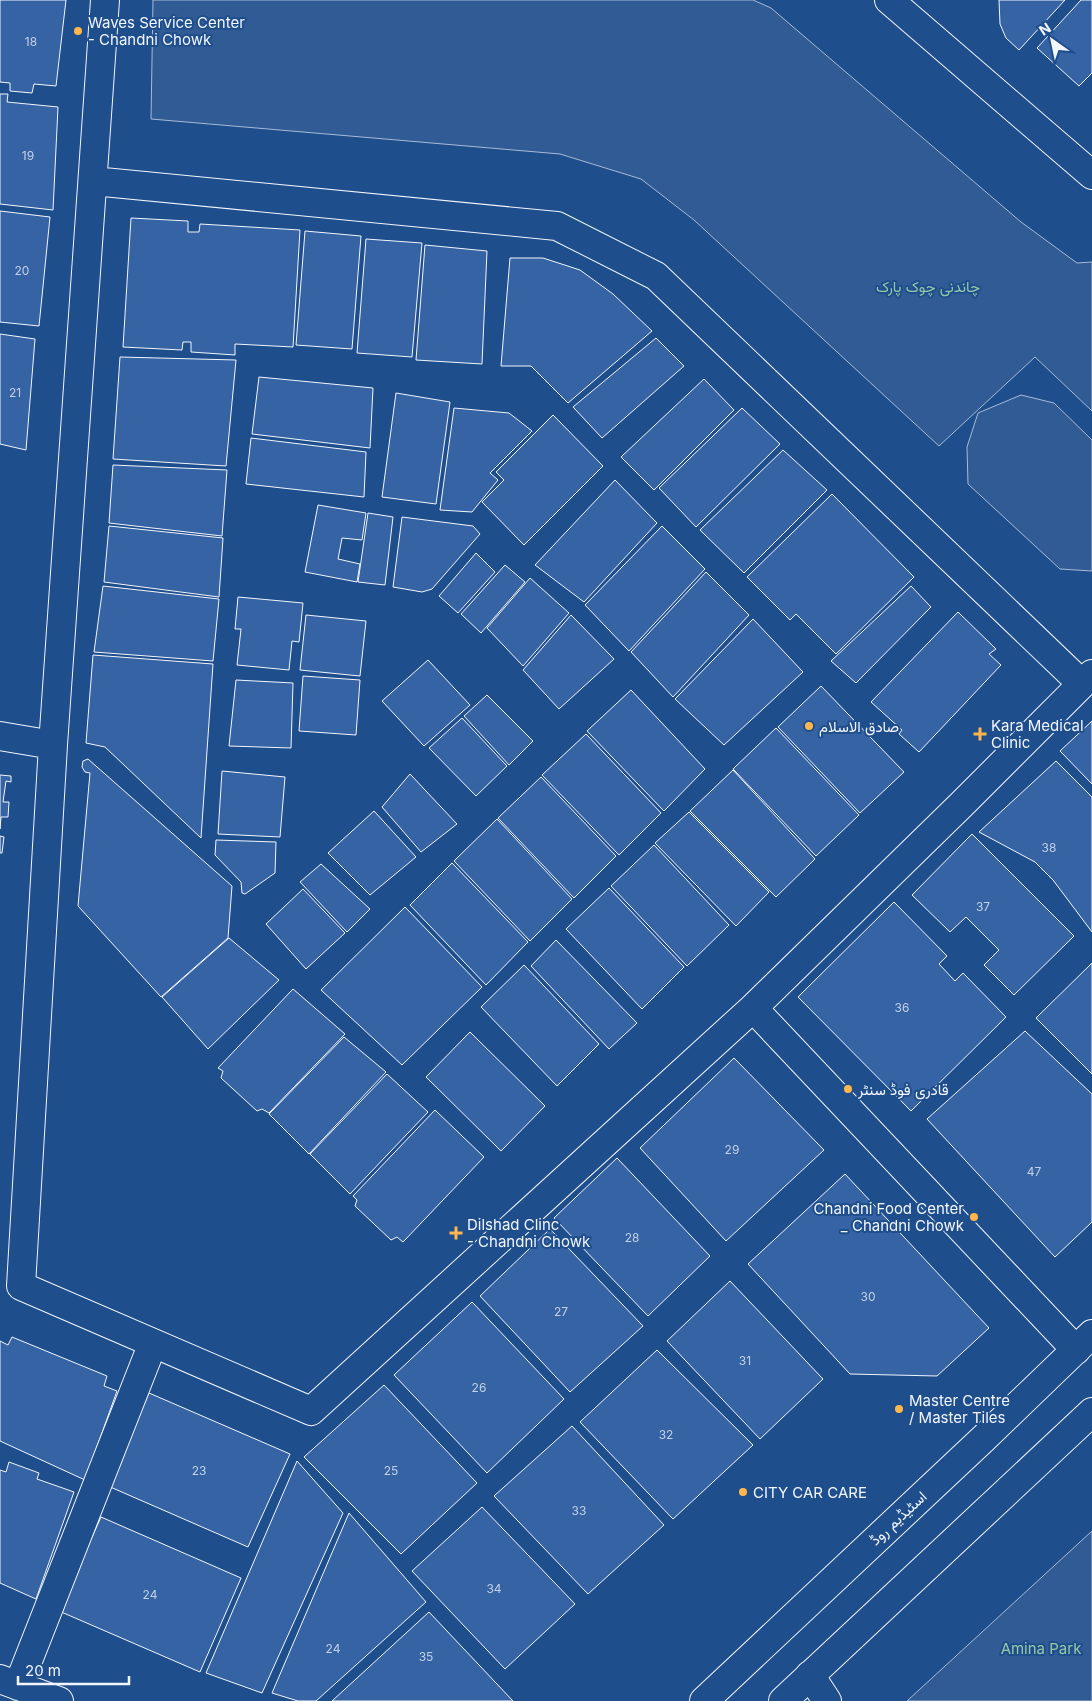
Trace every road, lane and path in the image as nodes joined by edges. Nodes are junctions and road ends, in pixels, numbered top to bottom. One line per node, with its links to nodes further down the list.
1 (105, 0): 4 (street)
2 (889, 0): 3 (street)
3 (1092, 175)
4 (93, 180): 5 (street); 7 (street)
5 (1087, 679): 8 (street)
6 (0, 736): 7 (street)
7 (53, 745): 10 (street)
8 (753, 1008): 9 (street); 10 (street)
9 (1084, 1342): 15 (street, اسٹیڈیم روڈ)
10 (153, 1343): 13 (street)
11 (1092, 1412): 12 (street)
12 (810, 1675): 16 (street); 17 (street)
13 (9, 1682): 14 (street)
14 (59, 1701)
15 (704, 1701)
16 (783, 1701)
17 (827, 1701)

